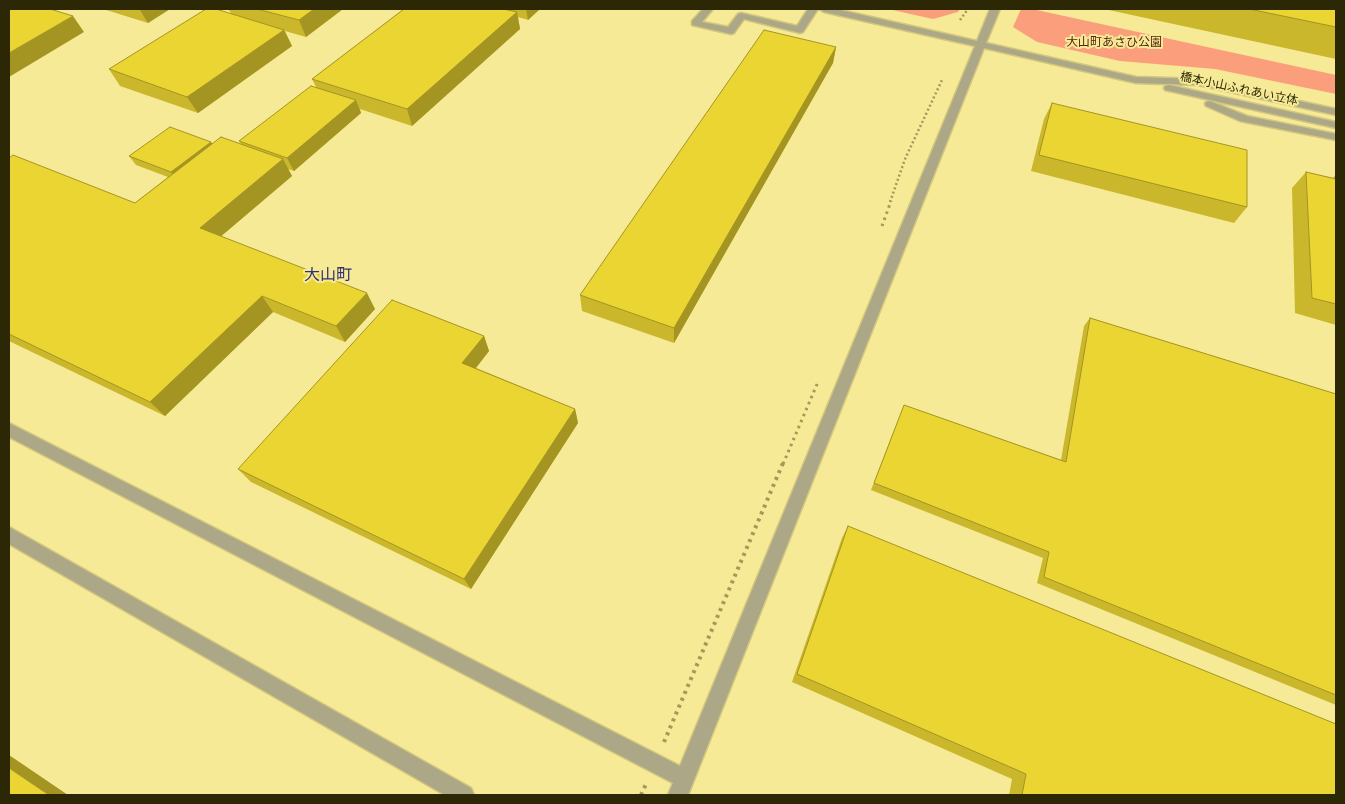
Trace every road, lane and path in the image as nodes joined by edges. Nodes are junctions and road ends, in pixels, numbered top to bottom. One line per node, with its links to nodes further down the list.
1 (708, 9): 2 (street)
2 (813, 9)
3 (824, 9): 5 (street)
4 (995, 9): 5 (street)
5 (980, 46): 7 (street); 17 (street)
6 (946, 72): 12 (path)
7 (1136, 80): 8 (street, 橋本小山ふれあい立体); 9 (street)
8 (1183, 91): 10 (street, 橋本小山ふれあい立体); 11 (street)
9 (1336, 112)
10 (1336, 125)
11 (1336, 138)
12 (880, 232)
13 (820, 378): 16 (path)
14 (9, 430): 16 (street)
15 (9, 535): 18 (street)
16 (654, 763): 17 (street); 19 (path)
17 (685, 779): 20 (street)
18 (464, 795)
19 (641, 795)
20 (678, 795)

